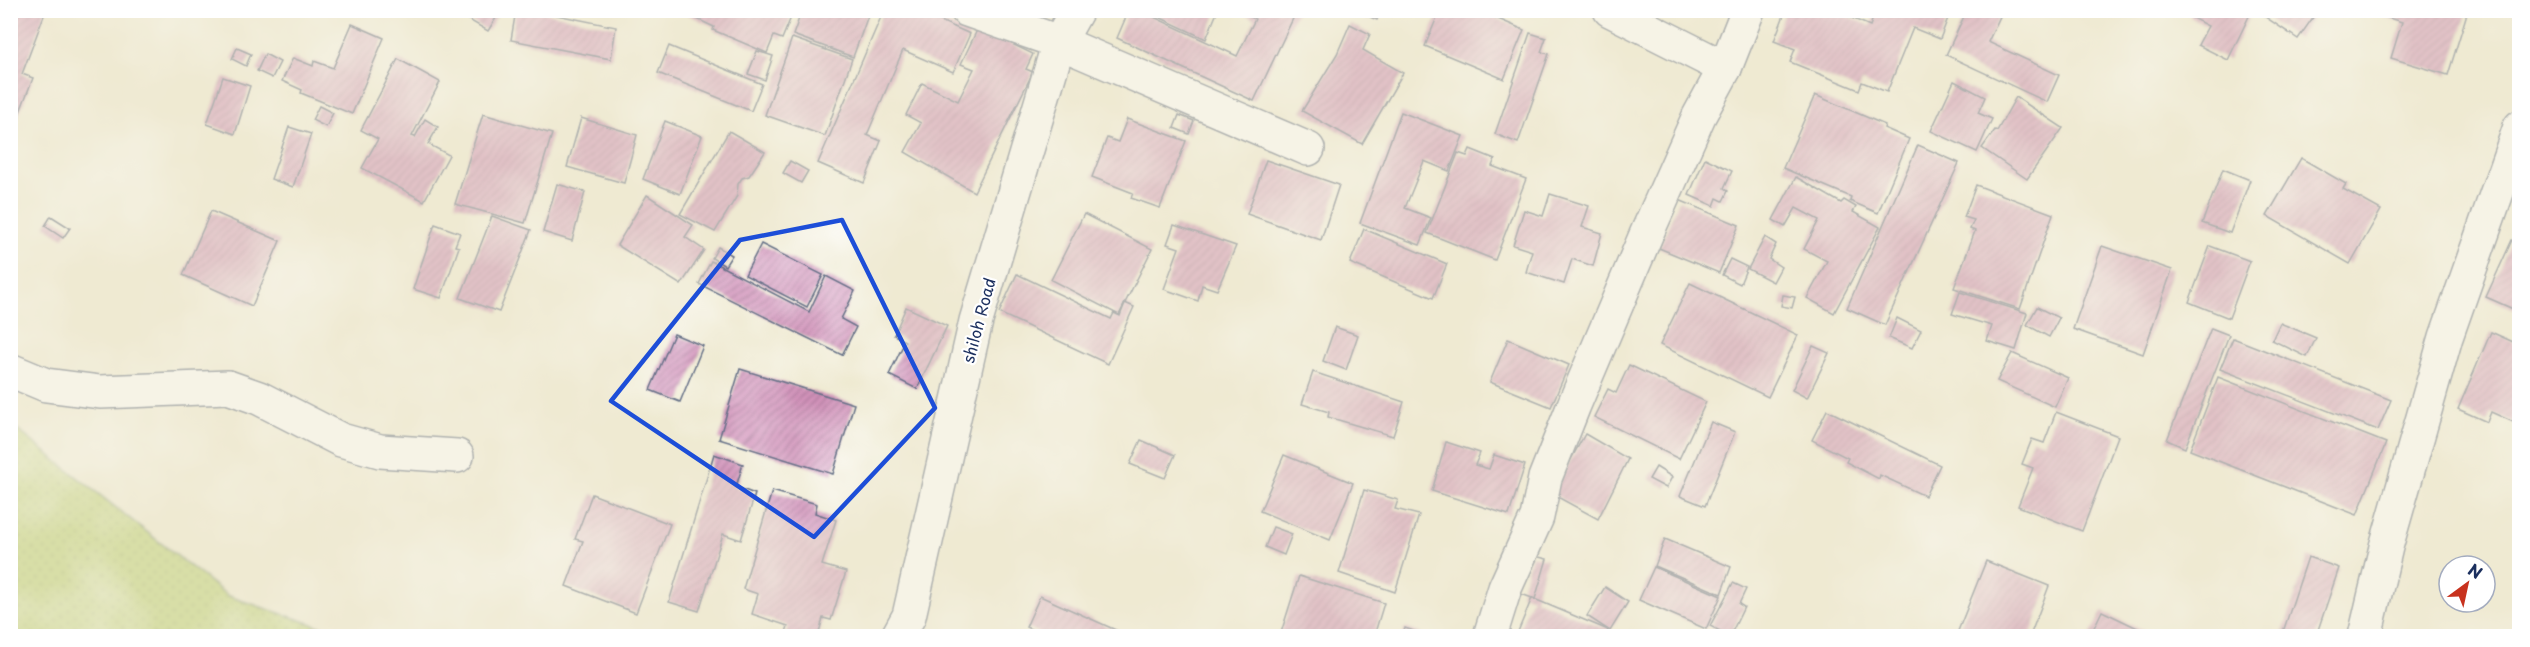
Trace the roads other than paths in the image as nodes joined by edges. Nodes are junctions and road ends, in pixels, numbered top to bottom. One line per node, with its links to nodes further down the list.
1 (967, 10): 5 (street)
2 (1077, 10): 5 (street, shiloh Road)
3 (1610, 10): 6 (street)
4 (1748, 10): 6 (street)
5 (1059, 42): 8 (street); 11 (street, shiloh Road)
6 (1725, 68): 12 (street)
7 (2520, 127): 13 (street)
8 (1308, 149)
9 (10, 370): 10 (street)
10 (457, 456)
11 (898, 636)
12 (1490, 636)
13 (2365, 636)

